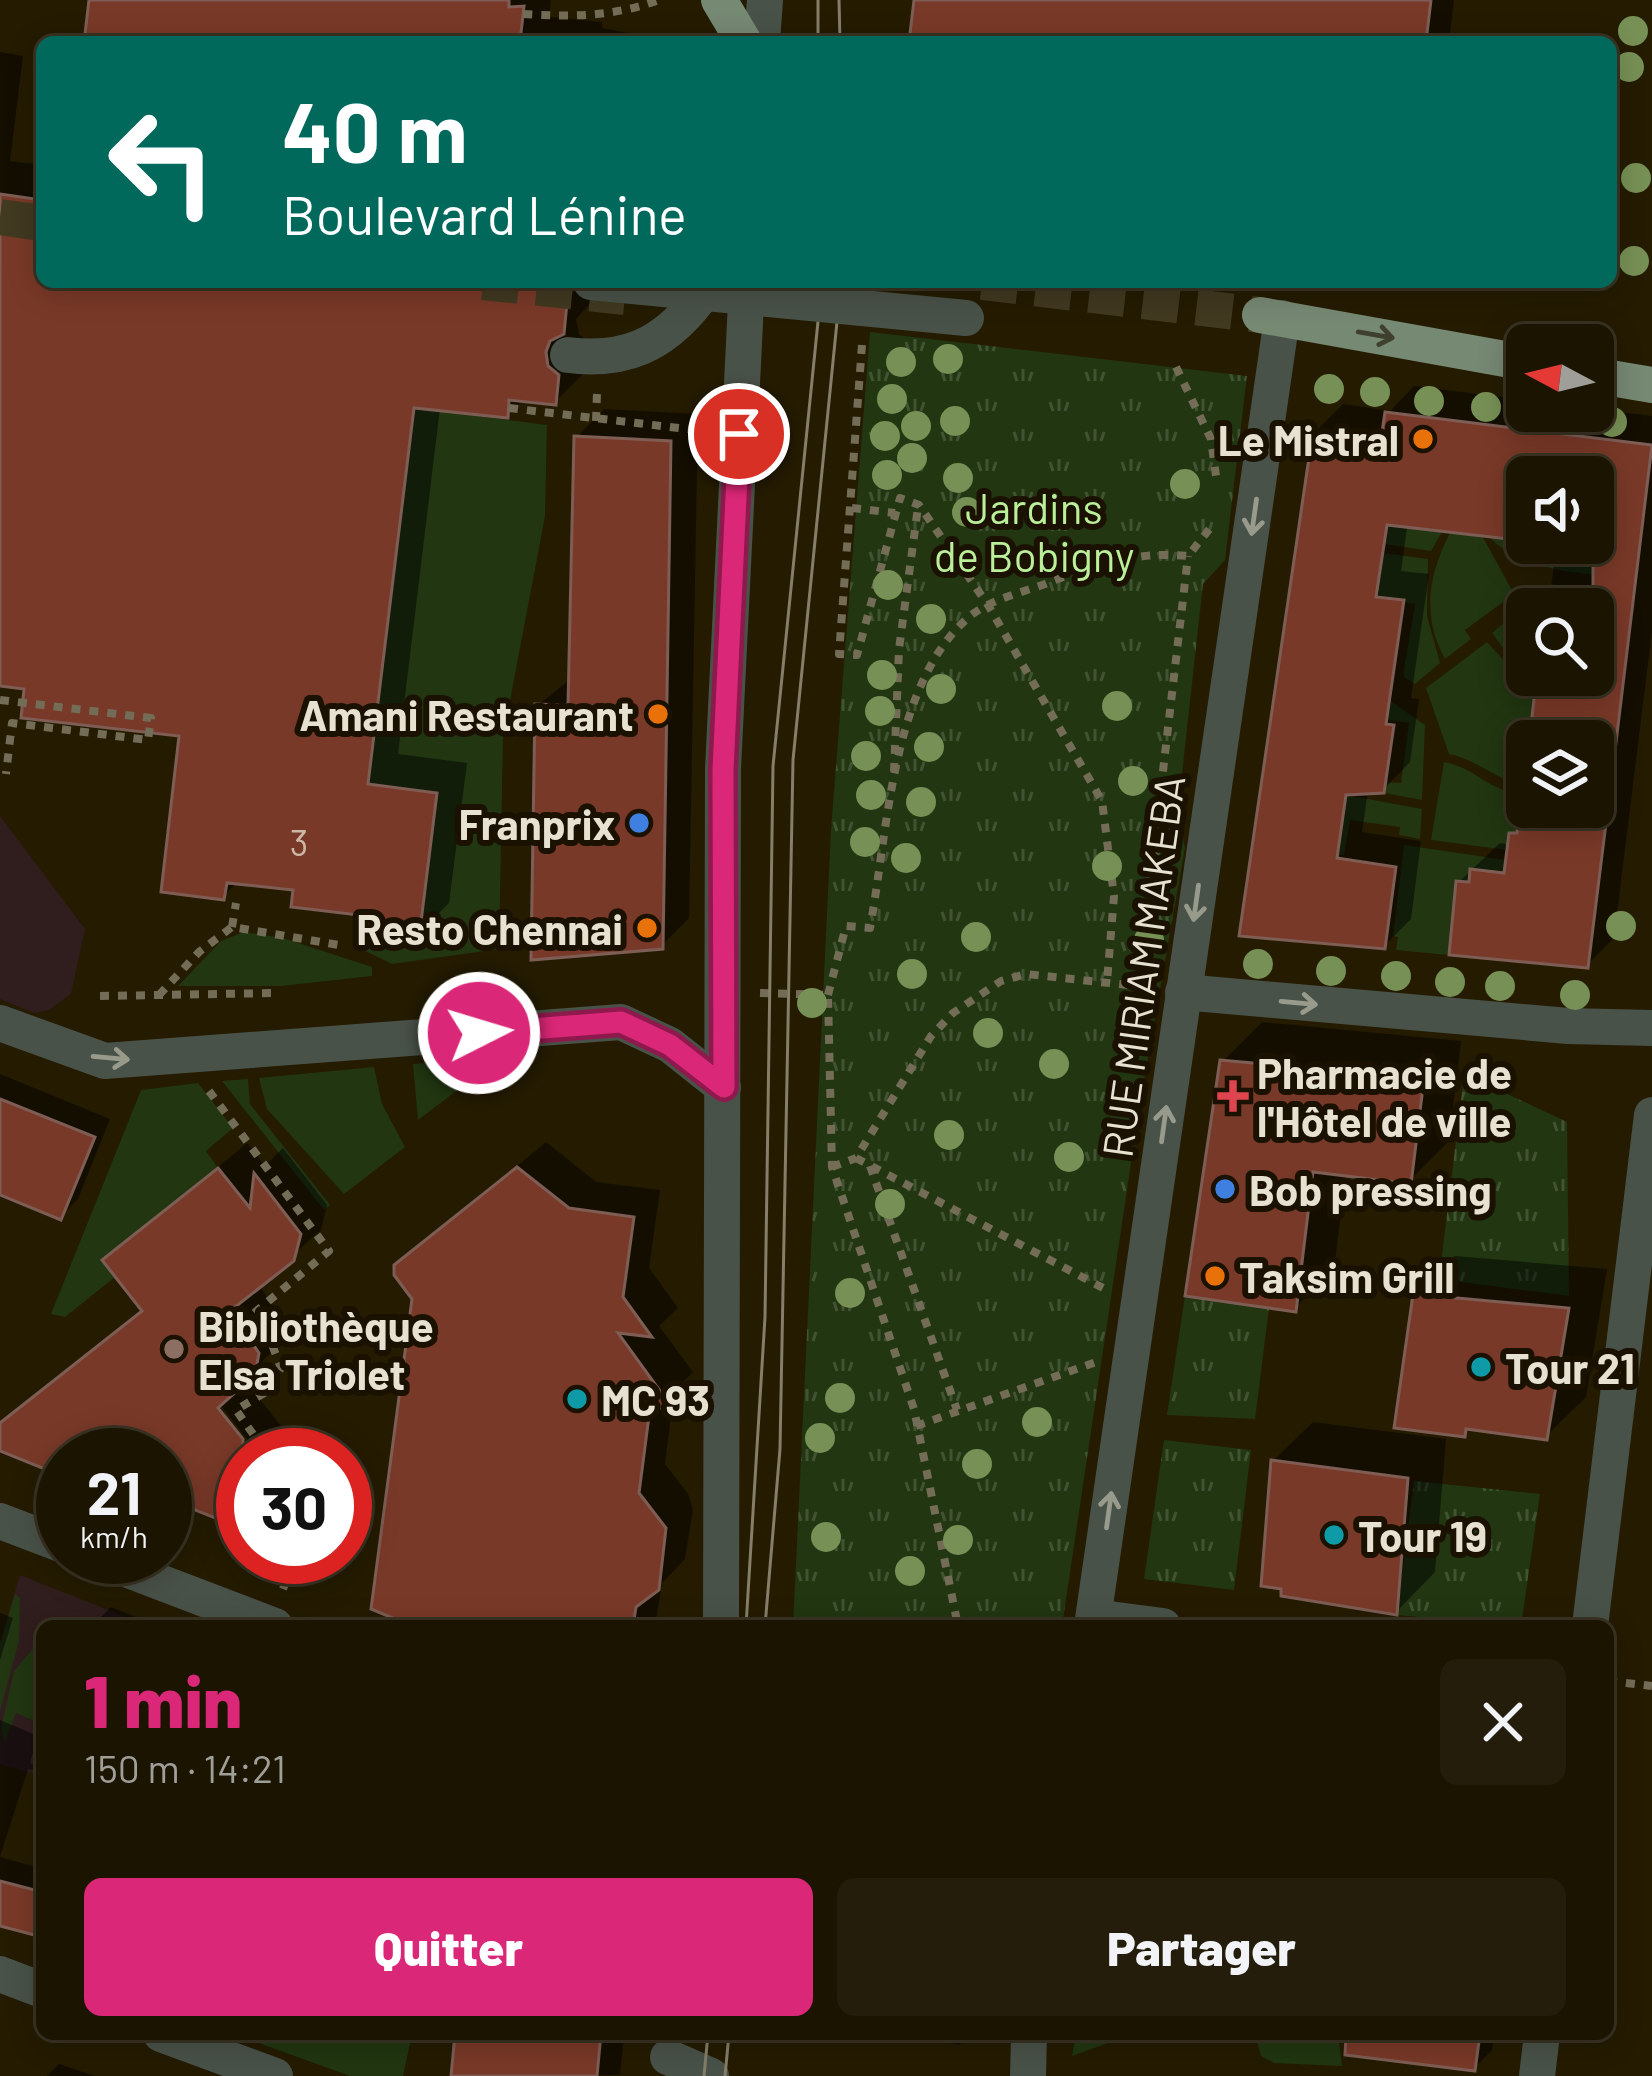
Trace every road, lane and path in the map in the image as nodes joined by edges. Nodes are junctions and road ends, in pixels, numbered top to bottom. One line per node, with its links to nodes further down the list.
1 (659, 0): 4 (path)
2 (719, 0): 5 (main road)
3 (765, 0): 6 (street)
4 (523, 14)
5 (740, 36)
6 (762, 36)
7 (654, 288): 11 (street, bridge)
8 (748, 288): 19 (street)
9 (698, 300): 13 (street)
10 (1271, 317): 14 (main road, one-way to 14); 36 (street, RUE MIRIAM MAKEBA, one-way to 36)
11 (967, 318)
12 (850, 344): 22 (path)
13 (568, 355)
14 (1506, 359)
15 (1176, 367): 20 (path)
16 (1614, 379): 17 (main road)
17 (1652, 386)
18 (509, 408): 19 (path)
19 (739, 434): 33 (street)
20 (1216, 498)
21 (919, 505): 23 (path); 26 (path); 29 (path)
22 (852, 508): 23 (path); 23 (path)
23 (895, 513)
24 (1214, 514): 25 (path)
25 (1187, 556): 26 (path); 35 (path)
26 (988, 605): 29 (path); 34 (path)
27 (0, 700): 28 (path)
28 (0, 765)
29 (894, 799): 38 (path)
30 (236, 903): 31 (path)
31 (232, 927): 32 (path); 39 (path)
32 (345, 946)
33 (723, 962): 38 (path); 44 (street)
34 (1107, 982): 35 (path); 46 (path)
35 (1138, 986): 36 (path)
36 (1183, 992): 42 (street, one-way to 42); 49 (street, RUE MIRIAM MAKEBA, one-way to 36)
37 (276, 993): 39 (path)
38 (828, 994): 48 (path)
39 (159, 995): 40 (path)
40 (100, 996)
41 (0, 1023): 43 (street, one-way to 43)
42 (1652, 1028)
43 (185, 1055): 44 (street); 53 (path)
44 (724, 1087): 58 (street)
45 (1652, 1115): 61 (street)
46 (856, 1158): 47 (path); 48 (path)
47 (870, 1166): 49 (path); 51 (path)
48 (832, 1167): 52 (path)
49 (1137, 1306): 50 (street, RUE MIRIAM MAKEBA)
50 (1131, 1350): 51 (path); 60 (street, RUE MIRIAM MAKEBA, one-way to 50)
51 (958, 1410): 52 (path)
52 (916, 1426): 59 (path)
53 (249, 1428)
54 (0, 1521): 55 (street)
55 (36, 1535)
56 (165, 1584): 57 (street)
57 (259, 1620)
58 (721, 1620)
59 (957, 1620)
60 (1093, 1620)
61 (1591, 1620)
62 (1614, 1683): 63 (path)
63 (1652, 1686)
64 (0, 1974): 65 (street)
65 (36, 1988)
66 (177, 2040): 70 (street)
67 (1029, 2040): 72 (street)
68 (1541, 2040): 73 (street)
69 (668, 2056): 71 (street)
70 (274, 2076)
71 (711, 2076)
72 (1028, 2076)
73 (1537, 2076)

